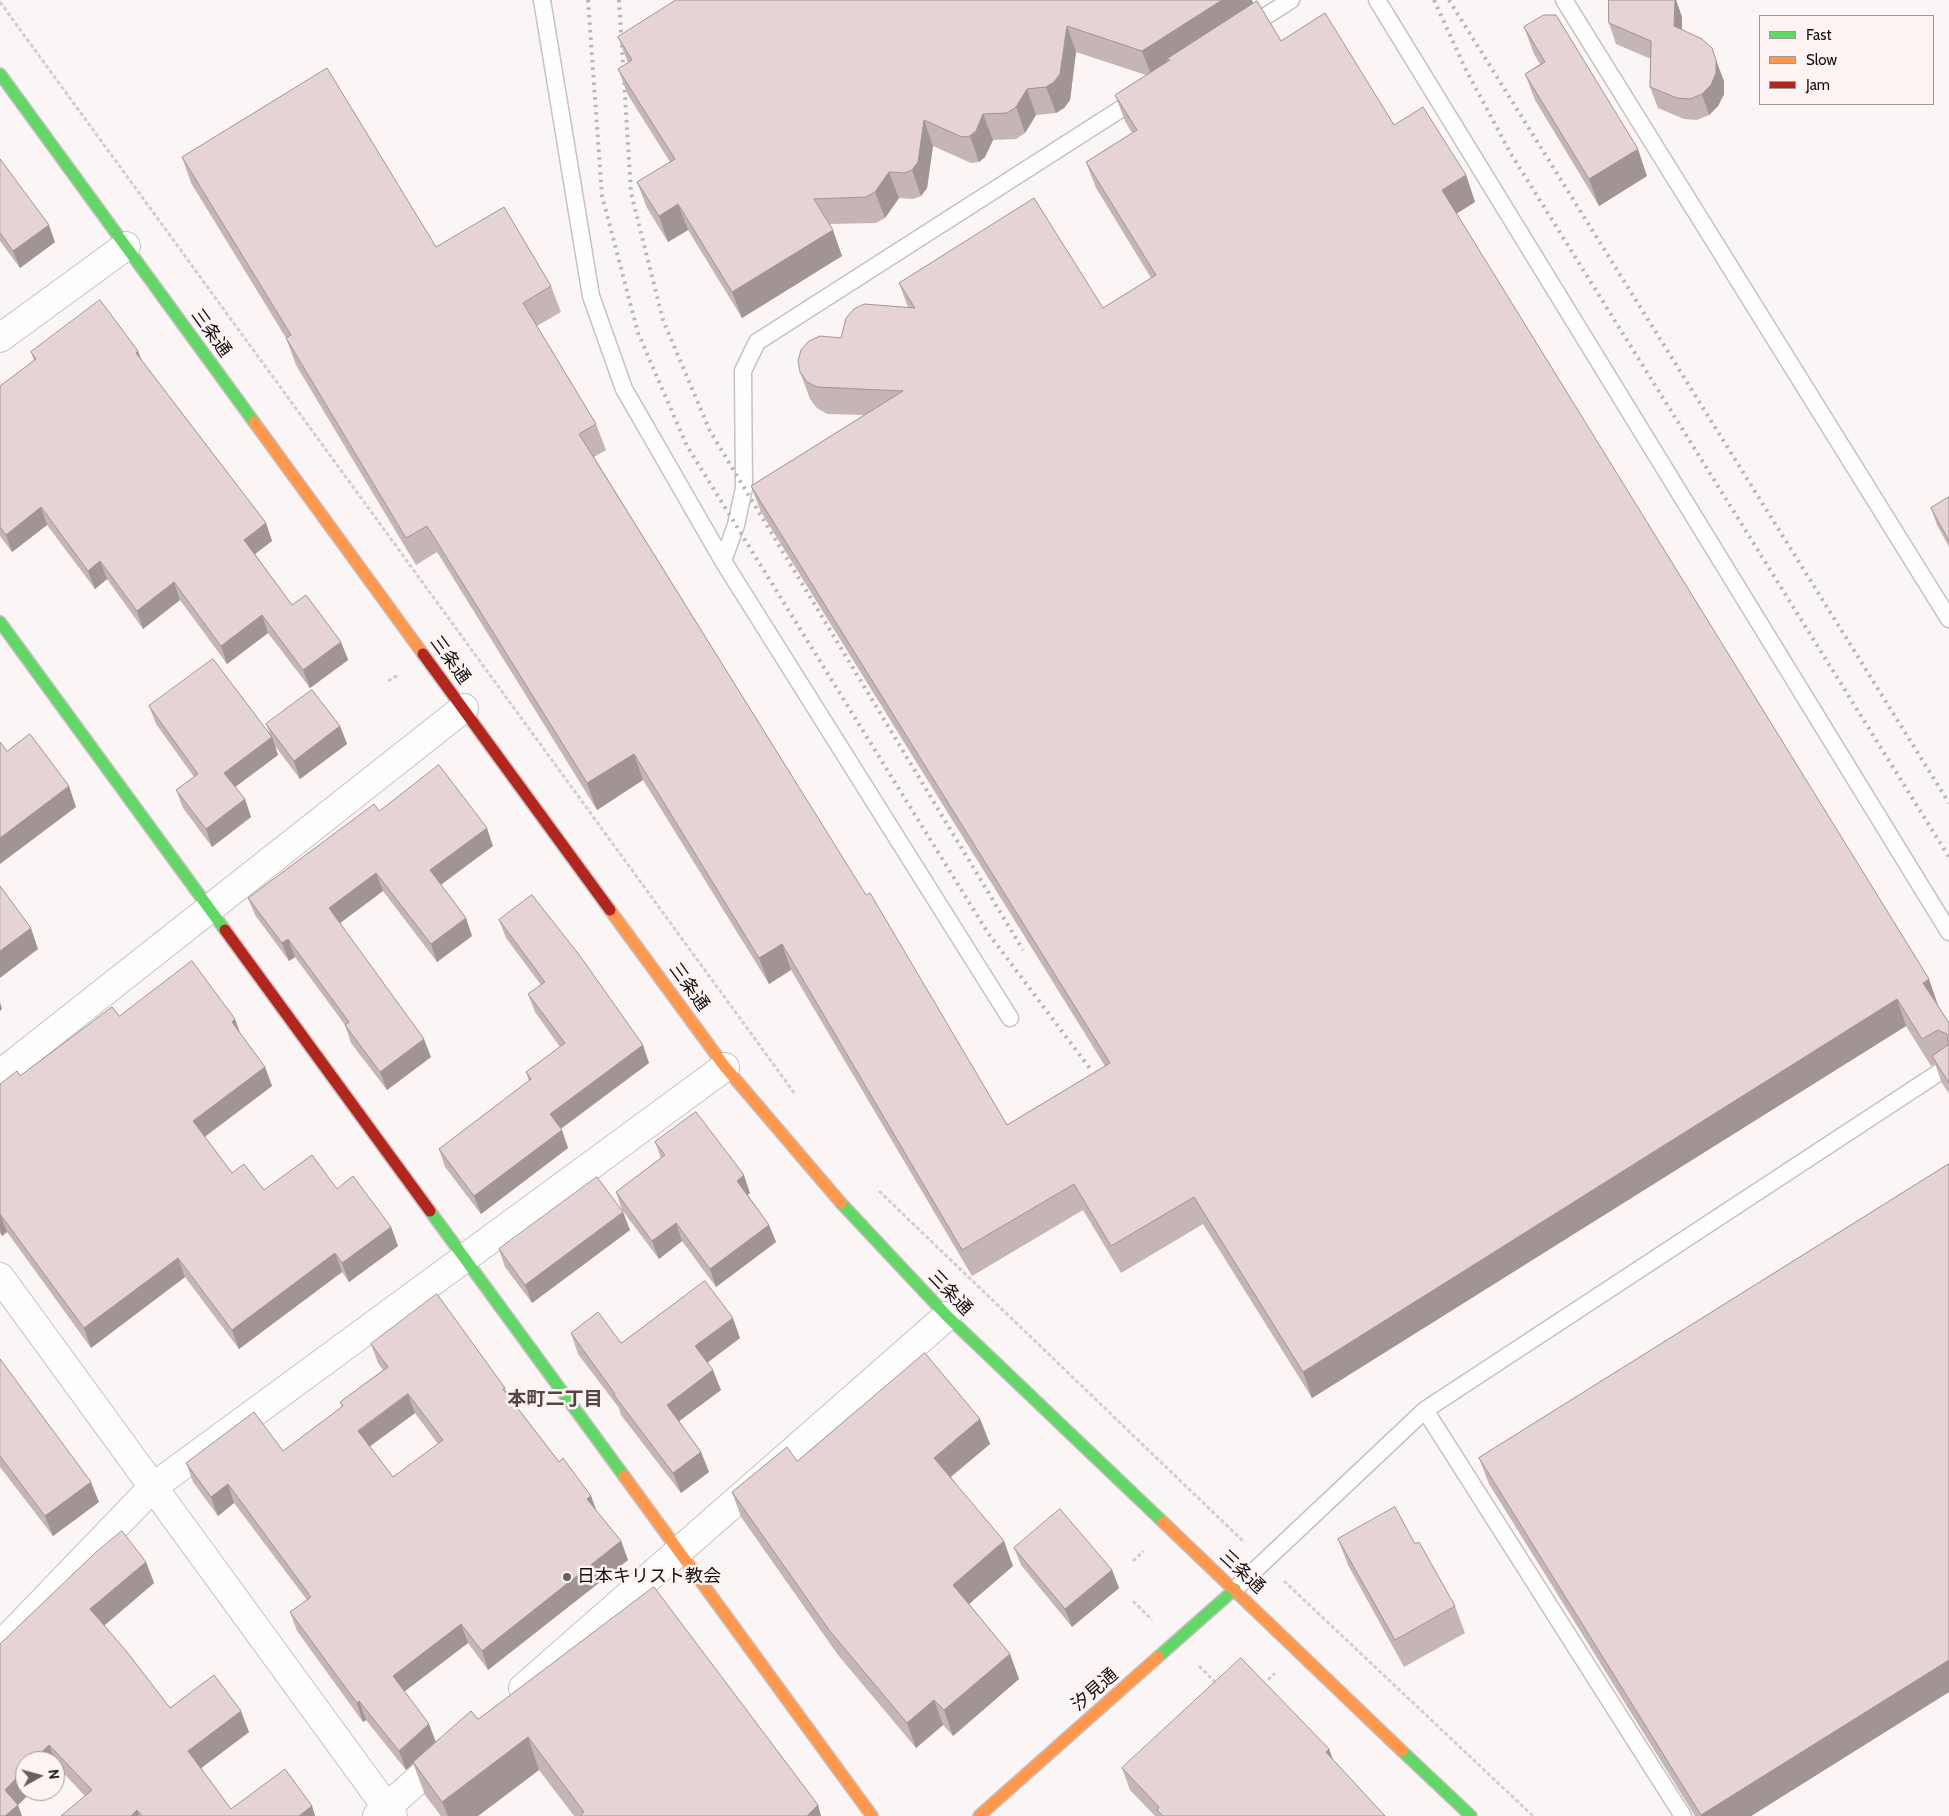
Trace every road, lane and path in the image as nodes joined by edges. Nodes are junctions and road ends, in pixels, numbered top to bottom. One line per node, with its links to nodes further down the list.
1 (542, 0): 11 (lane)
2 (1291, 0): 6 (lane)
3 (1377, 0): 16 (lane)
4 (1564, 0): 12 (lane)
5 (0, 2): 21 (path)
6 (1233, 37)
7 (0, 74): 9 (street, 三条通)
8 (1149, 91): 11 (lane)
9 (126, 246): 10 (street); 14 (street, 三条通)
10 (0, 338)
11 (723, 561): 17 (lane)
12 (1949, 619)
13 (0, 622): 15 (street)
14 (464, 708): 15 (street); 18 (street, 三条通)
15 (210, 908): 20 (street); 23 (street)
16 (1949, 932)
17 (1010, 1018)
18 (725, 1066): 23 (street); 25 (street, 三条通)
19 (1949, 1066): 26 (lane)
20 (0, 1074)
21 (800, 1102)
22 (878, 1190): 29 (path)
23 (465, 1258): 27 (street); 28 (street)
24 (0, 1277): 27 (street)
25 (947, 1316): 28 (street); 30 (street, 三条通)
26 (1425, 1410): 29 (lane); 39 (lane)
27 (153, 1487): 31 (street); 34 (street)
28 (679, 1552): 32 (street); 35 (street)
29 (1264, 1562): 30 (lane); 38 (path)
30 (1235, 1590): 36 (street, 汐見通); 37 (street, 三条通)
31 (0, 1646)
32 (507, 1702)
33 (469, 1735): 34 (street)
34 (386, 1813)
35 (872, 1816)
36 (979, 1816)
37 (1471, 1816)
38 (1533, 1816)
39 (1683, 1816)

